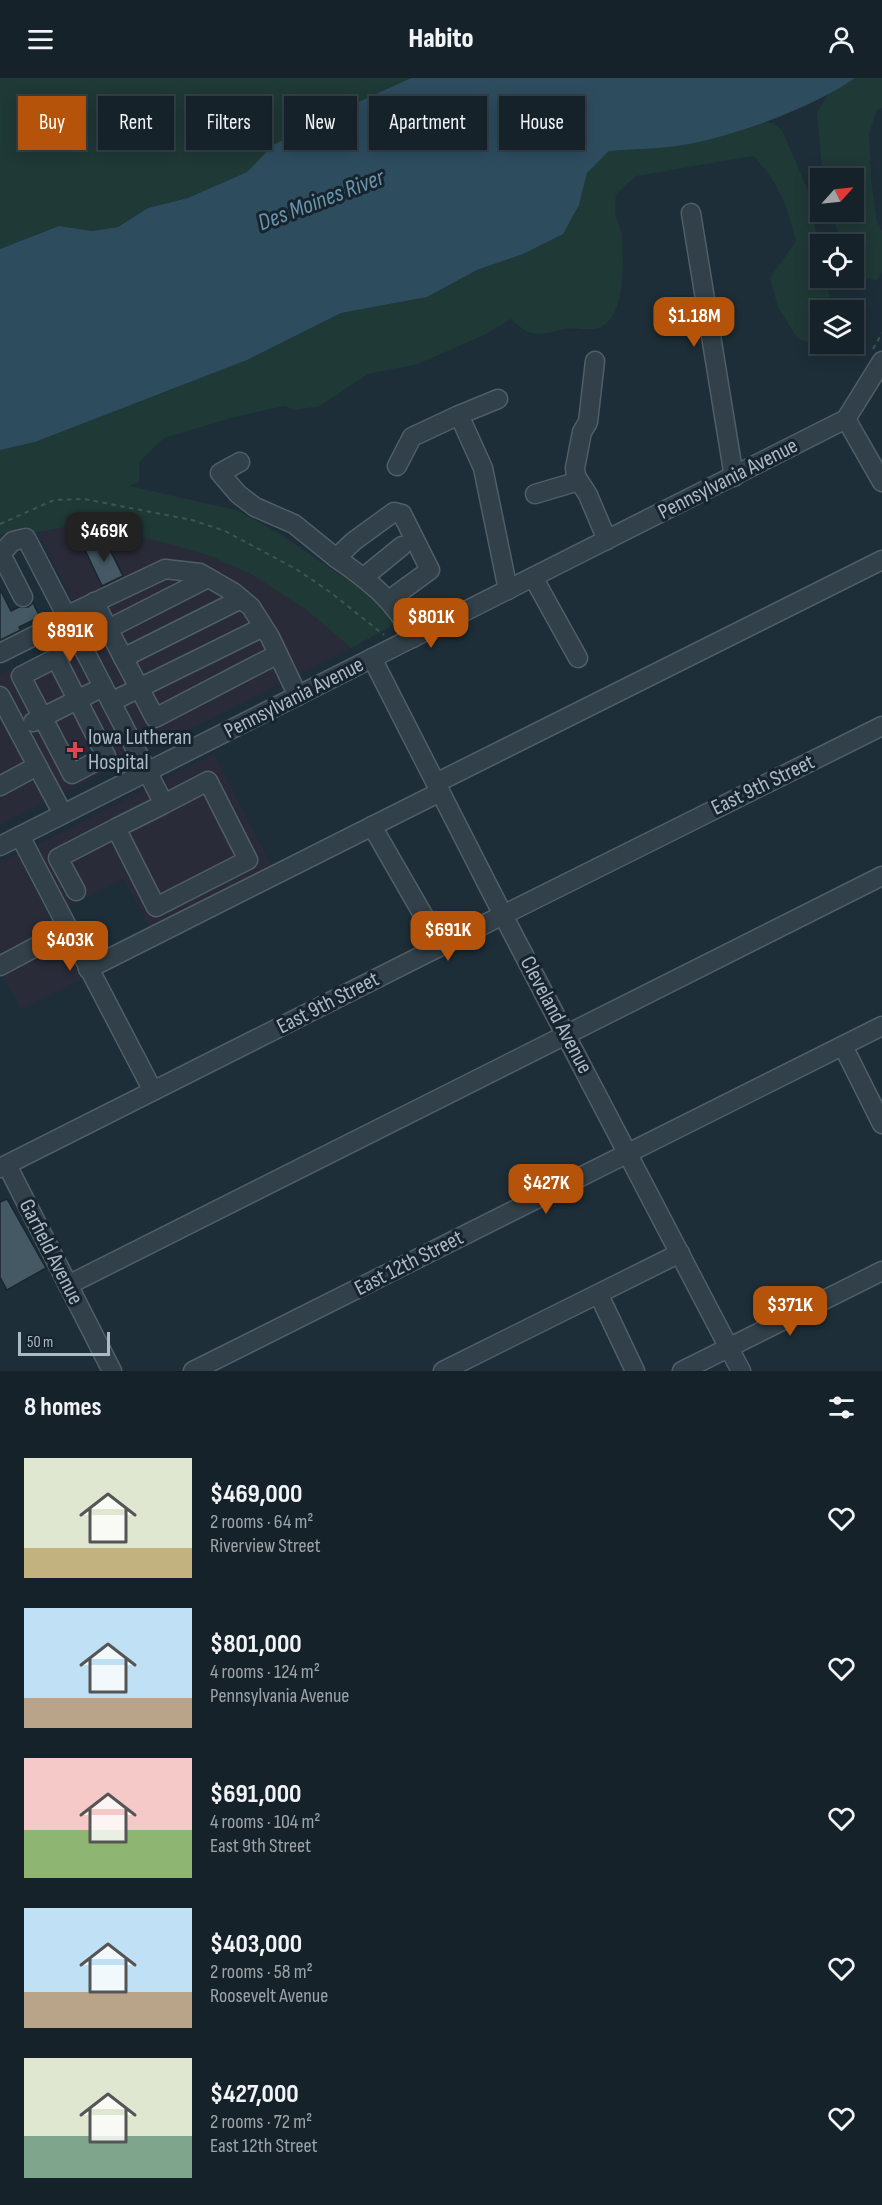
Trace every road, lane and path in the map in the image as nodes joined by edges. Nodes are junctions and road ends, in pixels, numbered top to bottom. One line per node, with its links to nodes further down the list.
1 (691, 213): 12 (street)
2 (882, 333): 3 (path)
3 (877, 356): 6 (street)
4 (595, 361): 13 (street)
5 (882, 384): 6 (street)
6 (862, 393): 9 (street)
7 (498, 399): 8 (street)
8 (459, 415): 11 (street); 24 (street)
9 (846, 419): 12 (street, Pennsylvania Avenue); 14 (street)
10 (240, 462): 19 (street)
11 (397, 466)
12 (734, 477): 17 (street, Pennsylvania Avenue)
13 (579, 481): 15 (street); 17 (street)
14 (882, 482)
15 (535, 494)
16 (0, 524): 32 (path)
17 (607, 540): 22 (street, Pennsylvania Avenue)
18 (402, 546): 21 (street)
19 (336, 558): 21 (street); 27 (street)
20 (882, 560): 50 (street)
21 (364, 577): 27 (street)
22 (533, 577): 24 (street, Pennsylvania Avenue); 38 (street)
23 (208, 578): 26 (street); 28 (street); 31 (street)
24 (508, 590): 33 (street, Pennsylvania Avenue)
25 (23, 597): 29 (street)
26 (241, 599): 30 (street); 36 (street)
27 (389, 600): 33 (street)
28 (94, 602): 29 (street); 31 (street)
29 (67, 617): 34 (street); 40 (street)
30 (264, 627): 35 (street); 39 (street)
31 (108, 629): 36 (street)
32 (384, 635)
33 (413, 638): 37 (street, Pennsylvania Avenue)
34 (0, 653)
35 (278, 654): 39 (street); 42 (street)
36 (123, 658): 39 (street)
37 (372, 658): 42 (street, Pennsylvania Avenue); 50 (street, Cleveland Avenue)
38 (578, 658)
39 (138, 688): 40 (street)
40 (107, 694): 43 (street); 48 (street)
41 (0, 696): 46 (street)
42 (298, 696): 48 (street, Pennsylvania Avenue)
43 (78, 699): 44 (street); 44 (street); 44 (street)
44 (42, 717): 46 (street)
45 (882, 726): 59 (street, East 9th Street)
46 (11, 730): 47 (street)
47 (37, 766): 49 (street); 52 (street)
48 (147, 772): 51 (street); 52 (street, Pennsylvania Avenue)
49 (0, 786)
50 (438, 788): 53 (street); 59 (street, Cleveland Avenue)
51 (164, 804): 54 (street); 54 (street)
52 (63, 814): 55 (street, Pennsylvania Avenue)
53 (372, 826): 61 (street); 63 (street)
54 (116, 828): 58 (street)
55 (20, 836): 56 (street, Pennsylvania Avenue); 63 (street)
56 (0, 846)
57 (882, 876): 65 (street)
58 (76, 891)
59 (503, 915): 61 (street, East 9th Street); 65 (street, Cleveland Avenue)
60 (41, 944): 62 (street)
61 (441, 945): 67 (street, East 9th Street)
62 (0, 966)
63 (88, 969): 67 (street)
64 (882, 1026): 66 (street, East 12th Street)
65 (566, 1034): 69 (street, Cleveland Avenue); 73 (street)
66 (843, 1046): 68 (street); 69 (street, East 12th Street)
67 (153, 1091): 70 (street, East 9th Street)
68 (882, 1124)
69 (628, 1154): 71 (street, Cleveland Avenue); 77 (street, East 12th Street)
70 (3, 1167): 73 (street, Garfield Avenue)
71 (680, 1253): 74 (street); 75 (street, Cleveland Avenue)
72 (882, 1270): 75 (street)
73 (68, 1285): 76 (street, Garfield Avenue)
74 (599, 1295): 78 (street); 79 (street)
75 (729, 1347): 80 (street); 81 (street, Cleveland Avenue)
76 (112, 1371)
77 (193, 1371)
78 (443, 1371)
79 (635, 1371)
80 (682, 1371)
81 (741, 1371)

